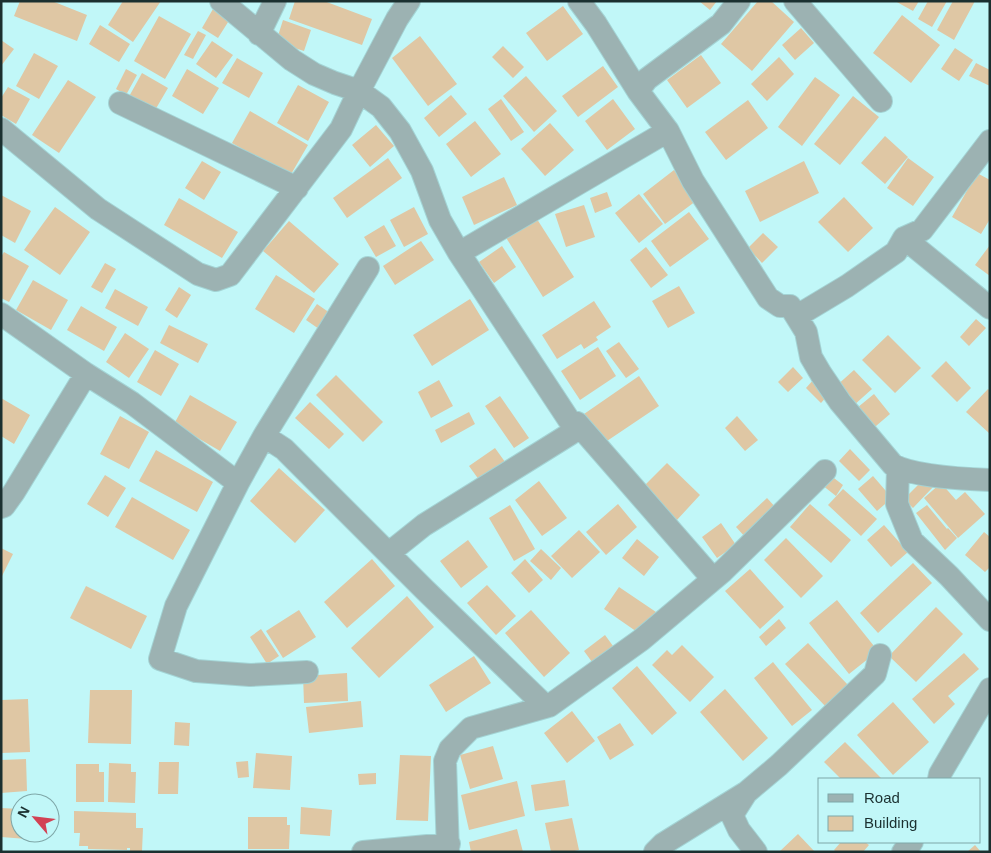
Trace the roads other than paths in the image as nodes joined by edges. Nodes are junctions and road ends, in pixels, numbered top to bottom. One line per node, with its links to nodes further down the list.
1 (221, 1): 7 (street)
2 (275, 1): 7 (street)
3 (409, 1): 9 (street)
4 (579, 1): 8 (street)
5 (739, 1): 8 (street)
6 (795, 1): 10 (street)
7 (259, 34): 9 (street)
8 (638, 90): 13 (street)
9 (360, 91): 15 (street); 17 (street)
10 (881, 101)
11 (120, 104): 15 (street)
12 (1, 129): 15 (street)
13 (668, 131): 17 (street); 21 (street)
14 (990, 141): 16 (street)
15 (297, 188)
16 (904, 238): 19 (street); 21 (street)
17 (458, 253): 23 (street)
18 (368, 268): 24 (street)
19 (990, 308)
20 (1, 314): 22 (street)
21 (797, 316): 25 (street)
22 (86, 374): 28 (street); 29 (street)
23 (577, 423): 30 (street); 31 (street)
24 (264, 436): 28 (street); 30 (street)
25 (898, 468): 27 (street); 32 (street)
26 (825, 471): 31 (street)
27 (990, 480)
28 (238, 483): 34 (street)
29 (1, 507)
30 (389, 553): 36 (street)
31 (713, 578): 36 (street)
32 (990, 620)
33 (880, 655): 38 (street)
34 (307, 672)
35 (990, 689): 37 (street)
36 (549, 706): 39 (street)
37 (939, 778)
38 (746, 792): 41 (street); 42 (street)
39 (448, 848): 40 (street)
40 (363, 852)
41 (655, 852)
42 (756, 852)

